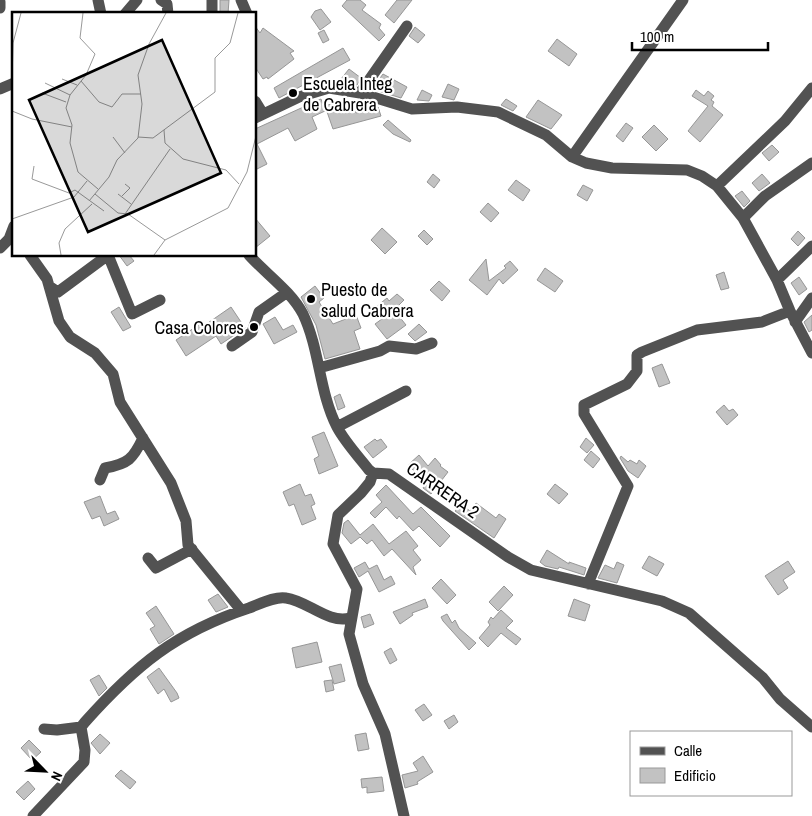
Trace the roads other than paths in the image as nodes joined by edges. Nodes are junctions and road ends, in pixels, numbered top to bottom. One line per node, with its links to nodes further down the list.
1 (137, 0): 7 (street)
2 (161, 0): 8 (street)
3 (241, 0): 9 (street)
4 (683, 0): 16 (street)
5 (0, 2): 6 (street)
6 (0, 8)
7 (127, 12)
8 (168, 12)
9 (246, 12)
10 (407, 26): 14 (street)
11 (12, 84): 12 (street)
12 (0, 88)
13 (812, 88): 18 (street)
14 (360, 93): 15 (street); 16 (street)
15 (259, 116)
16 (572, 157): 18 (street)
17 (812, 163): 19 (street)
18 (717, 186): 19 (street)
19 (743, 218): 27 (street)
20 (12, 232): 22 (street)
21 (812, 246): 27 (street)
22 (0, 248)
23 (31, 256): 28 (street)
24 (107, 256): 28 (street)
25 (108, 256): 31 (street)
26 (250, 256): 29 (street)
27 (777, 280): 32 (street)
28 (49, 286): 40 (street)
29 (286, 293): 35 (street); 37 (street)
30 (812, 298): 33 (street)
31 (160, 300)
32 (790, 311): 33 (street); 45 (street)
33 (795, 322): 36 (street)
34 (432, 343): 37 (street)
35 (232, 346)
36 (812, 353)
37 (319, 368): 39 (street)
38 (406, 391): 39 (street)
39 (337, 427): 41 (street)
40 (143, 438): 42 (street); 43 (street)
41 (373, 473): 45 (street, CARRERA 2); 47 (street)
42 (100, 480)
43 (192, 550): 44 (street); 46 (street)
44 (148, 558)
45 (588, 584): 49 (street, CARRERA 2)
46 (241, 610): 47 (street); 48 (street)
47 (350, 618): 52 (street)
48 (81, 727): 50 (street); 51 (street)
49 (812, 727)
50 (44, 729)
51 (33, 816)
52 (404, 816)

